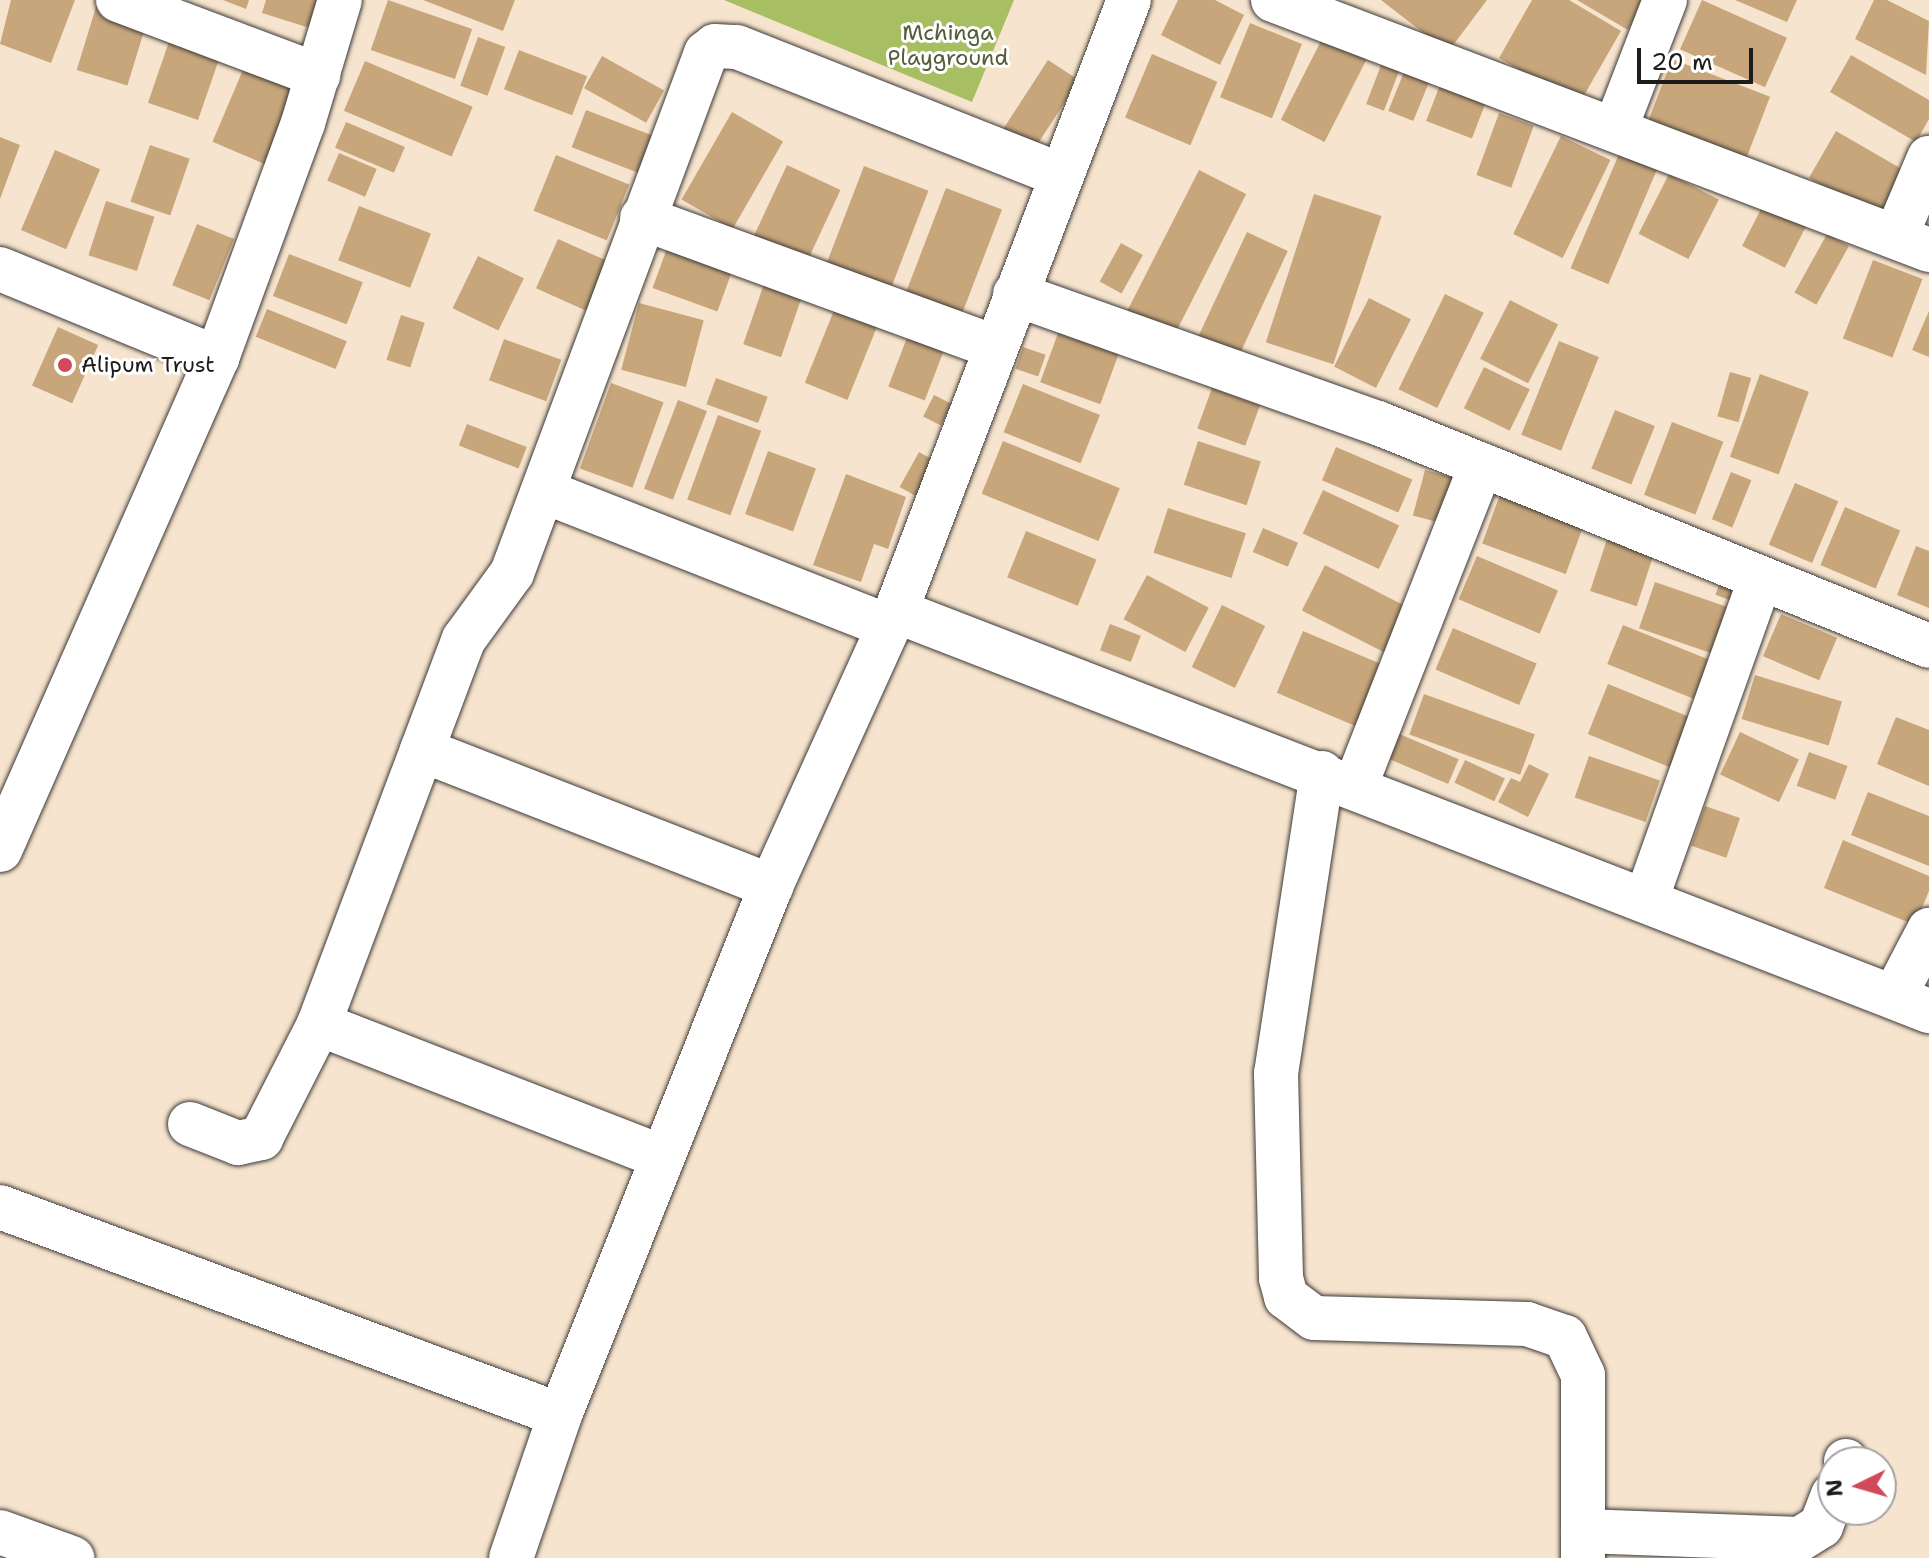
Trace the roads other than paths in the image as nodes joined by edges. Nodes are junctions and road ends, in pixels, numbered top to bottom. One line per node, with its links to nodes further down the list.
1 (118, 0): 7 (street)
2 (340, 0): 7 (street)
3 (1129, 0): 10 (street)
4 (1273, 0): 6 (street)
5 (1665, 0): 8 (street)
6 (1332, 10): 8 (street)
7 (318, 75): 16 (street)
8 (1616, 127): 12 (street)
9 (1929, 158): 12 (street)
10 (1061, 175): 11 (street); 14 (street)
11 (642, 218): 15 (street); 18 (street)
12 (1913, 243)
13 (0, 269): 16 (street)
14 (1015, 294): 15 (street); 17 (street)
15 (994, 347): 20 (street)
16 (217, 358): 24 (street)
17 (1481, 465): 19 (street); 23 (street)
18 (543, 491): 20 (street); 22 (street)
19 (1760, 579): 21 (street); 26 (street)
20 (892, 618): 23 (street); 25 (street)
21 (1929, 646)
22 (422, 750): 25 (street); 29 (street)
23 (1338, 780): 26 (street); 36 (street)
24 (0, 850)
25 (771, 886): 31 (street)
26 (1646, 900): 28 (street)
27 (1929, 930): 28 (street)
28 (1911, 1004)
29 (319, 1024): 30 (street); 31 (street)
30 (190, 1124)
31 (662, 1157): 33 (street)
32 (0, 1207): 33 (street)
33 (560, 1415): 38 (street)
34 (1821, 1526): 36 (street)
35 (0, 1532): 37 (street)
36 (1583, 1544)
37 (72, 1558)
38 (511, 1558)

